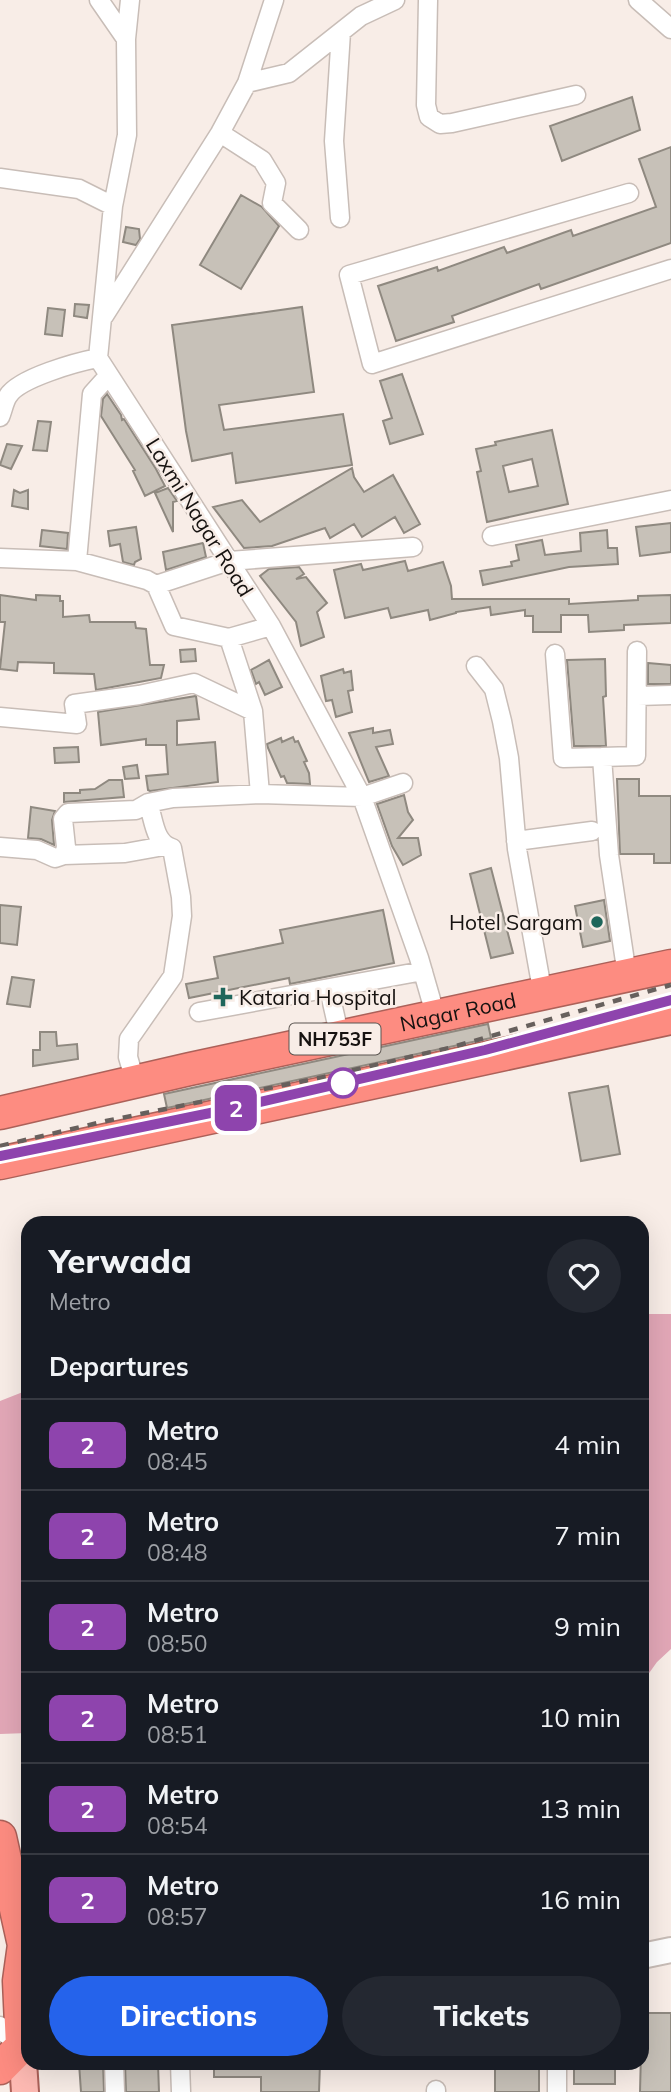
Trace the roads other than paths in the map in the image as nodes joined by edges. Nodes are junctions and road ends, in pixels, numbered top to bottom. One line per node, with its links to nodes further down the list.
1 (99, 0): 9 (street)
2 (130, 0): 9 (street)
3 (274, 0): 10 (street)
4 (395, 0): 8 (street)
5 (428, 0): 11 (street)
6 (638, 0): 7 (street)
7 (671, 29)
8 (341, 32): 10 (street); 16 (street)
9 (126, 39): 15 (street)
10 (247, 83): 12 (street)
11 (576, 95)
12 (220, 132): 17 (street); 19 (street)
13 (0, 178): 15 (street)
14 (629, 193): 18 (street)
15 (113, 206): 19 (street)
16 (340, 218)
17 (299, 230)
18 (671, 269)
19 (102, 319): 20 (street)
20 (98, 358): 21 (street, Laxmi Nagar Road); 22 (street)
21 (109, 375): 27 (street); 28 (street, Laxmi Nagar Road)
22 (0, 417)
23 (671, 500): 24 (street)
24 (492, 536)
25 (413, 547): 28 (street)
26 (0, 558): 27 (street)
27 (77, 561): 29 (street)
28 (229, 561): 29 (street); 30 (street, Laxmi Nagar Road)
29 (156, 584): 31 (street)
30 (271, 626): 31 (street); 42 (street, Laxmi Nagar Road)
31 (229, 638): 37 (street)
32 (637, 651): 36 (street)
33 (555, 654): 39 (street)
34 (476, 666): 45 (street)
35 (671, 695): 36 (street)
36 (638, 696): 39 (street)
37 (253, 711): 38 (street); 41 (street)
38 (0, 717)
39 (602, 757): 51 (street)
40 (403, 783): 42 (street)
41 (260, 794): 42 (street); 43 (street)
42 (362, 797): 50 (street, Laxmi Nagar Road)
43 (148, 803): 46 (street); 48 (street)
44 (592, 831): 45 (street)
45 (516, 841): 53 (street)
46 (164, 846): 48 (street); 58 (street)
47 (0, 847): 48 (street)
48 (64, 855)
49 (671, 966): 51 (highway, Nagar Road / NH753F)
50 (423, 971): 52 (street); 55 (street, Laxmi Nagar Road)
51 (627, 975): 53 (highway, Nagar Road / NH753F)
52 (329, 989): 54 (street); 57 (street)
53 (543, 995): 55 (highway, Nagar Road / NH753F)
54 (199, 1012)
55 (436, 1017): 57 (highway, Nagar Road / NH753F)
56 (671, 1018): 60 (highway, NH753F)
57 (340, 1038): 58 (highway, Nagar Road / NH753F)
58 (135, 1081): 59 (highway, Nagar Road / NH753F)
59 (0, 1113)
60 (0, 1163)
61 (0, 1837): 62 (highway)
62 (21, 1933)
63 (671, 1950): 65 (street)
64 (0, 1952): 67 (highway)
65 (649, 1955)
66 (21, 1967): 67 (highway)
67 (19, 1981): 68 (highway)
68 (17, 2039): 69 (main road); 70 (highway)
69 (21, 2066)
70 (0, 2067)
71 (22, 2070): 75 (main road)
72 (114, 2070): 76 (street)
73 (180, 2070): 77 (street)
74 (557, 2070): 78 (street)
75 (25, 2092)
76 (116, 2092)
77 (181, 2092)
78 (557, 2092)

